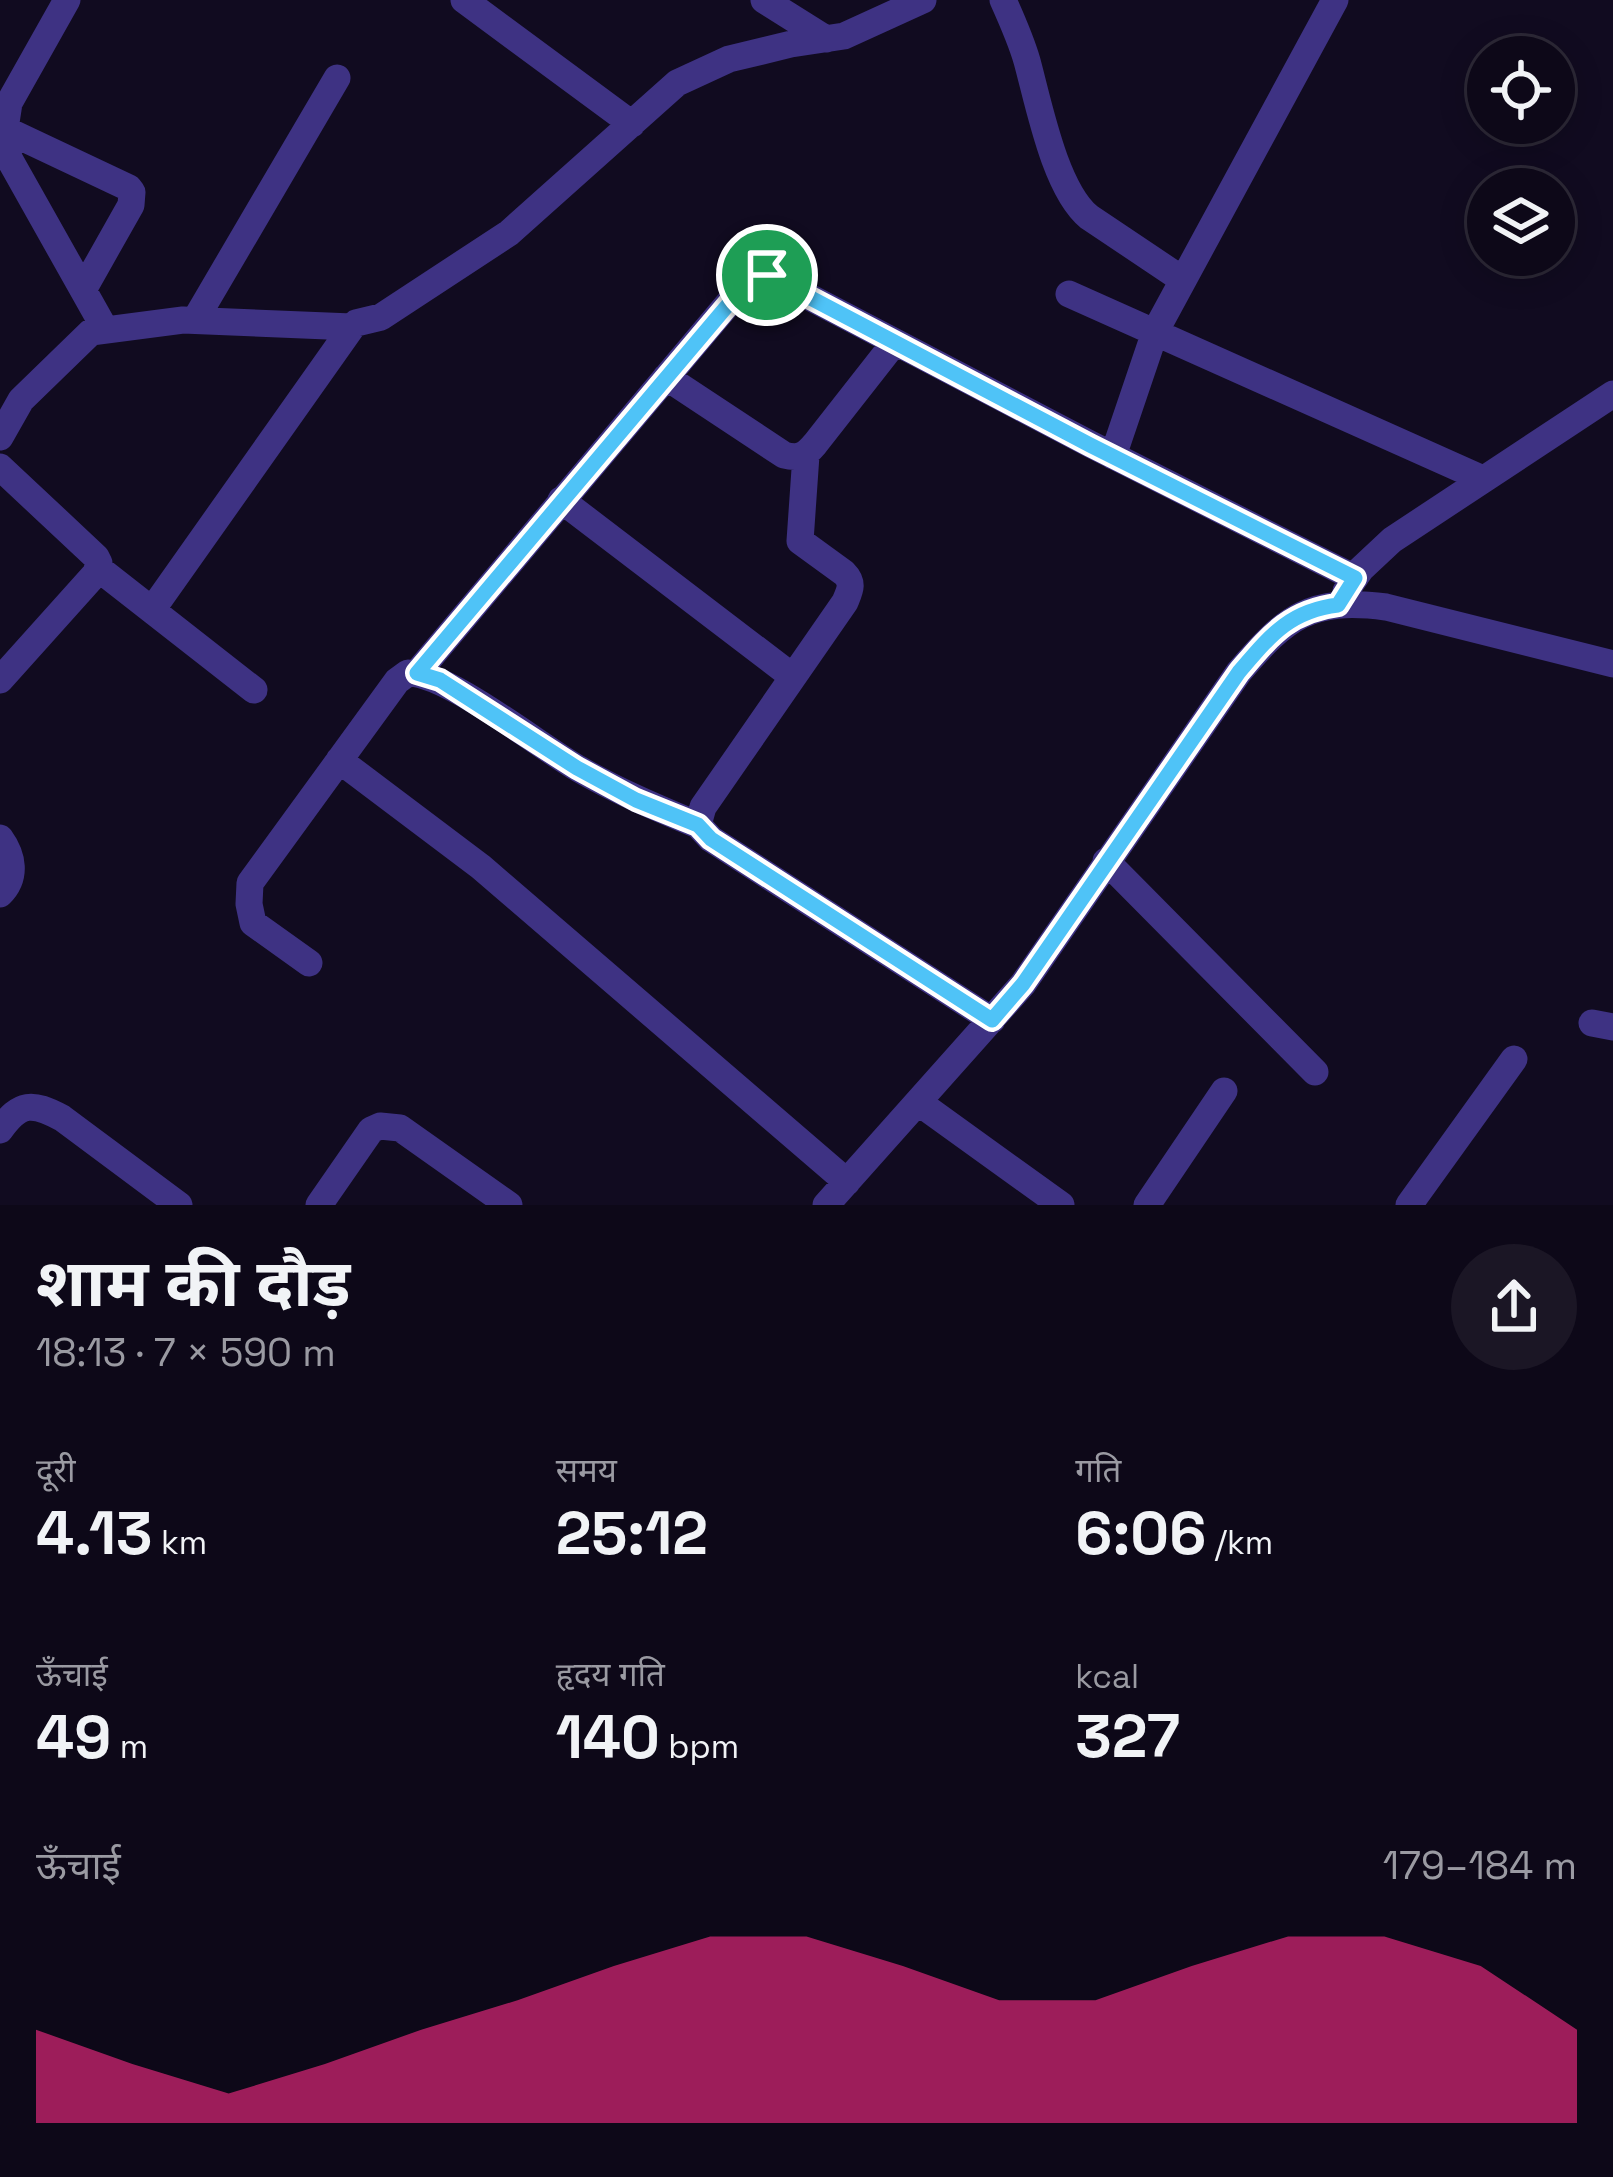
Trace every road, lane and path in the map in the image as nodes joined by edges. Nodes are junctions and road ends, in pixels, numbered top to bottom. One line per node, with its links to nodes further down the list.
1 (67, 0): 9 (street)
2 (464, 0): 10 (street)
3 (764, 0): 7 (street)
4 (923, 0): 7 (street)
5 (1003, 0): 12 (street)
6 (1335, 0): 12 (street)
7 (826, 39): 10 (street)
8 (337, 78): 15 (street)
9 (9, 81): 11 (street)
10 (632, 124): 16 (street)
11 (4, 129): 13 (street); 13 (street)
12 (1183, 280): 18 (street)
13 (83, 290): 17 (street)
14 (1069, 294): 18 (street)
15 (195, 320): 16 (street); 17 (street)
16 (352, 327): 31 (street)
17 (104, 329): 22 (street)
18 (1155, 332): 24 (street); 26 (street)
19 (895, 342): 20 (street); 23 (street); 24 (street)
20 (666, 377): 23 (street); 27 (street)
21 (1613, 394): 26 (street)
22 (0, 436)
23 (806, 454): 34 (street)
24 (1113, 456): 29 (street)
25 (0, 467): 28 (street)
26 (1483, 479): 29 (street)
27 (562, 500): 33 (street); 34 (street)
28 (98, 568): 31 (street); 35 (street)
29 (1355, 578): 30 (street)
30 (1338, 605): 32 (street); 40 (street)
31 (152, 610): 36 (street)
32 (1613, 664)
33 (417, 673): 37 (street); 38 (street)
34 (793, 677): 38 (street)
35 (0, 680)
36 (254, 690)
37 (339, 760): 42 (street); 49 (street)
38 (698, 825): 43 (street)
39 (0, 838): 41 (street)
40 (1106, 861): 43 (street); 45 (street)
41 (0, 894)
42 (308, 963)
43 (992, 1020): 47 (street)
44 (1514, 1059): 56 (street)
45 (1315, 1072)
46 (1224, 1091): 55 (street)
47 (919, 1102): 49 (street); 54 (street)
48 (0, 1130): 50 (street)
49 (847, 1182): 53 (street)
50 (179, 1205)
51 (320, 1205): 52 (street)
52 (509, 1205)
53 (826, 1205)
54 (1061, 1205)
55 (1147, 1205)
56 (1409, 1205)

